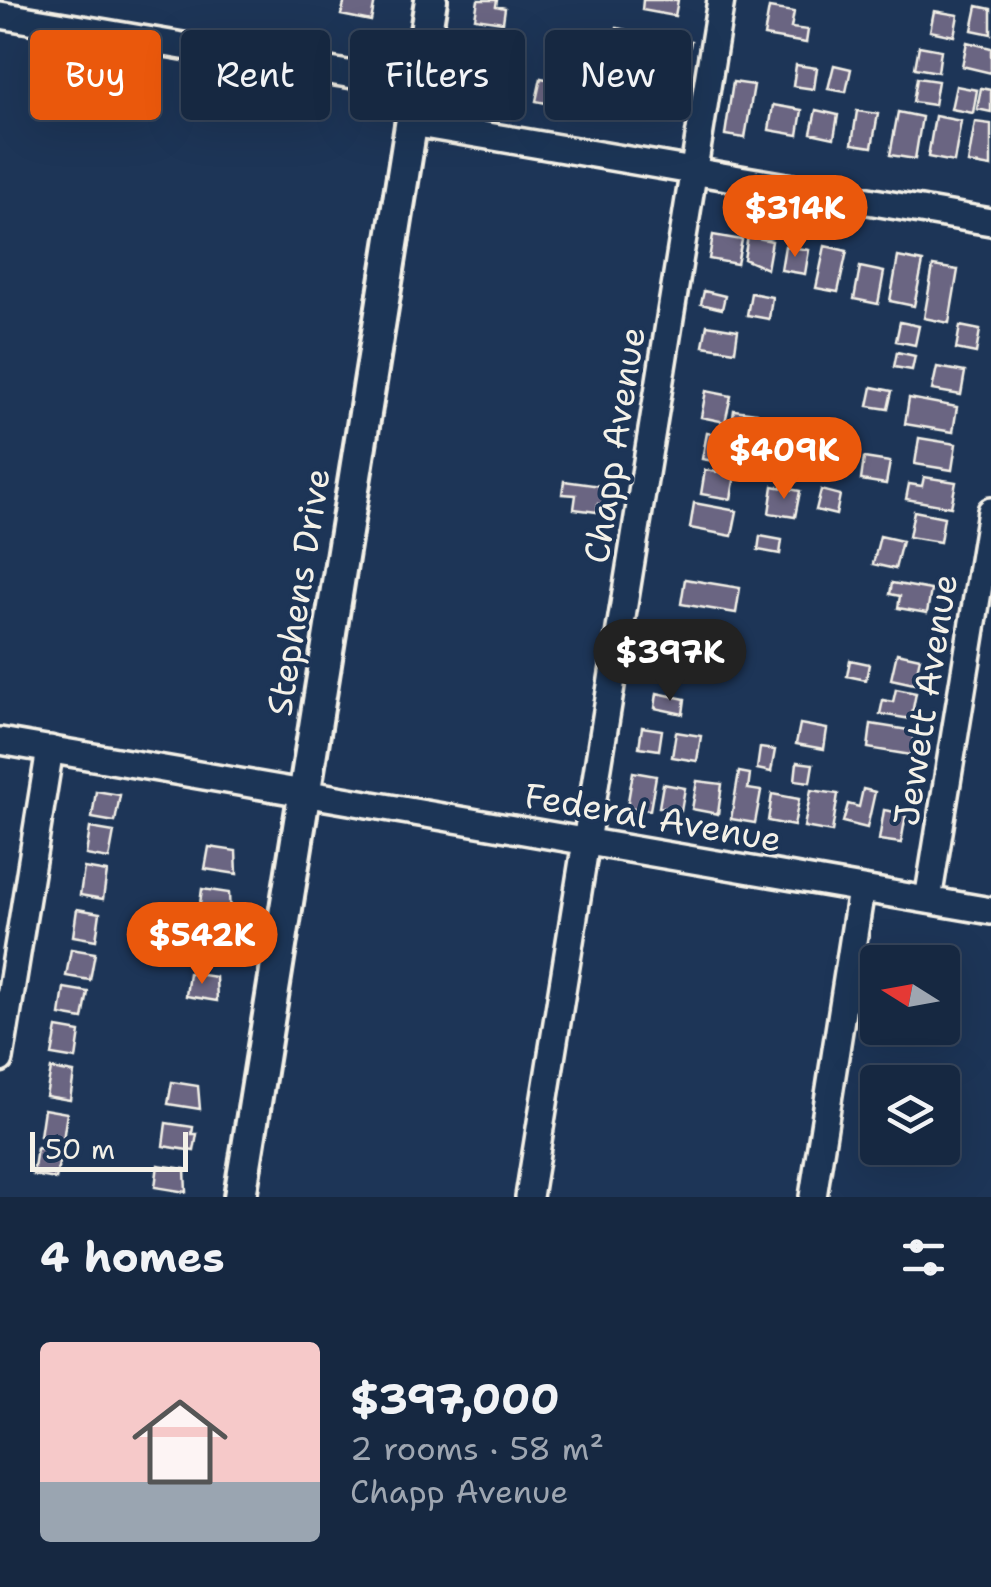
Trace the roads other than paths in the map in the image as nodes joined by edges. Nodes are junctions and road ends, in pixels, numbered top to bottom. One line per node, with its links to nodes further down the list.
1 (432, 0): 4 (street, Stephens Drive)
2 (721, 0): 8 (street, Chapp Avenue)
3 (0, 15): 5 (street)
4 (427, 30)
5 (350, 74)
6 (412, 120): 7 (street, Stephens Drive)
7 (412, 123): 8 (street); 13 (street, Stephens Drive)
8 (692, 172): 9 (street); 14 (street, Chapp Avenue)
9 (991, 222)
10 (991, 512): 16 (street, Jewett Avenue)
11 (0, 741): 12 (street, Federal Avenue)
12 (50, 749): 13 (street, Federal Avenue); 18 (street)
13 (304, 792): 14 (street, Federal Avenue); 19 (street, Stephens Drive)
14 (585, 840): 15 (street, Federal Avenue); 20 (street, Chapp Avenue)
15 (862, 890): 16 (street, Federal Avenue); 21 (street)
16 (928, 900): 17 (street, Federal Avenue)
17 (991, 911)
18 (0, 1059)
19 (240, 1197)
20 (529, 1197)
21 (814, 1197)

